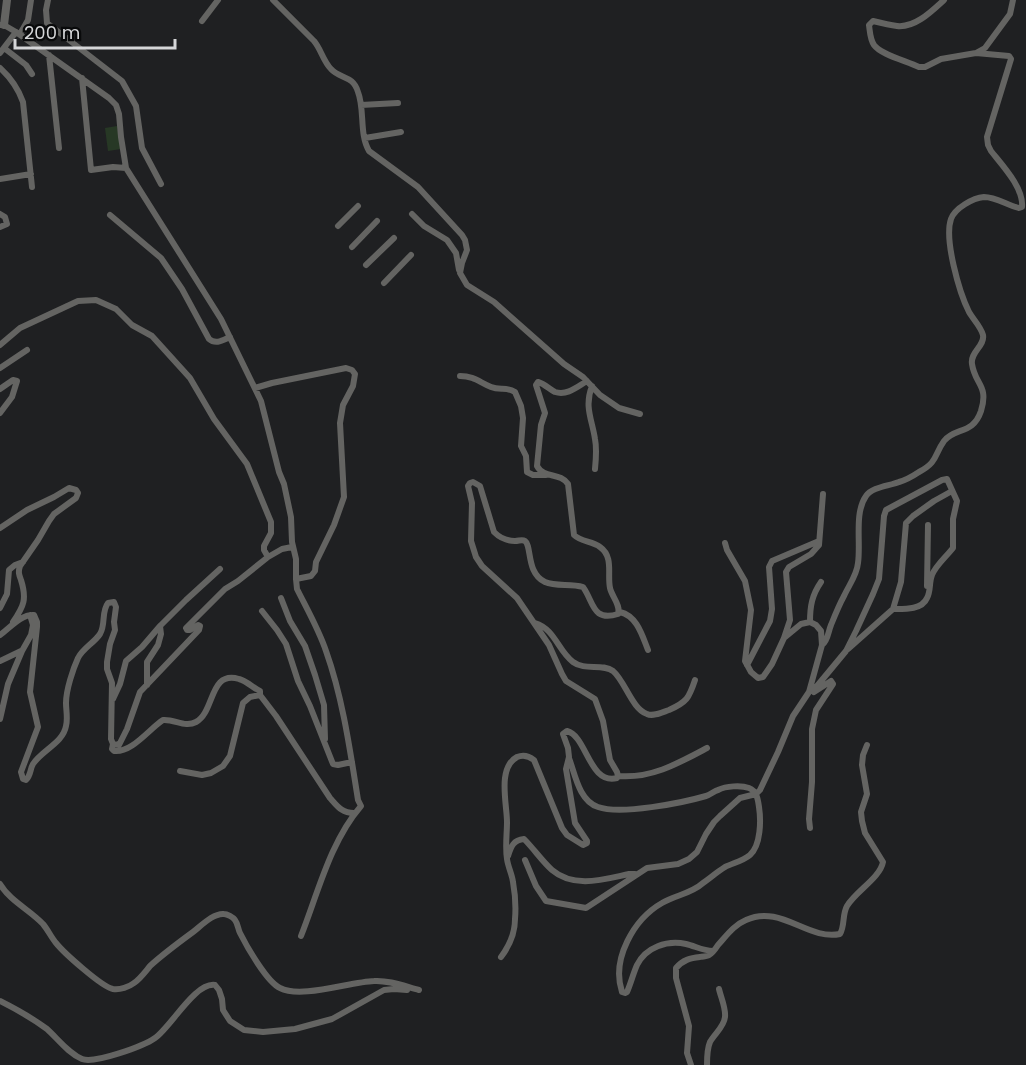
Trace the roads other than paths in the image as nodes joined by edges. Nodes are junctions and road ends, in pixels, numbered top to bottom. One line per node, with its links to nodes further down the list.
1 (7, 0): 9 (street)
2 (31, 0): 10 (street)
3 (48, 0): 25 (street)
4 (218, 0): 8 (street)
5 (273, 0): 18 (street)
6 (944, 0): 12 (street)
7 (1013, 0): 12 (street)
8 (202, 21)
9 (2, 25): 10 (street)
10 (18, 33): 11 (street); 13 (street)
11 (2, 51): 15 (street)
12 (976, 53): 77 (street)
13 (49, 55): 16 (street); 21 (street)
14 (0, 69): 23 (street)
15 (32, 74)
16 (82, 78): 22 (street); 22 (street)
17 (398, 103): 18 (street)
18 (361, 105): 20 (street)
19 (400, 132): 20 (street)
20 (365, 138): 38 (street)
21 (59, 148)
22 (126, 168): 40 (street)
23 (31, 174): 24 (street); 26 (street)
24 (0, 179)
25 (161, 184)
26 (32, 187)
27 (358, 206): 32 (street)
28 (0, 214): 33 (street)
29 (412, 214): 38 (street)
30 (110, 215): 40 (street)
31 (377, 221): 35 (street)
32 (338, 226)
33 (0, 227)
34 (394, 238): 37 (street)
35 (352, 247)
36 (411, 255): 39 (street)
37 (366, 265)
38 (460, 273): 45 (street)
39 (384, 283)
40 (230, 337): 46 (street)
41 (0, 345): 59 (street)
42 (27, 350): 43 (street)
43 (0, 368)
44 (460, 376): 51 (street)
45 (589, 384): 49 (street); 50 (street); 51 (street)
46 (255, 388): 58 (street); 62 (street)
47 (0, 389): 48 (street)
48 (0, 413)
49 (640, 414)
50 (595, 469)
51 (546, 475): 69 (street)
52 (952, 491): 65 (street); 67 (street); 80 (street)
53 (823, 494): 56 (street)
54 (928, 525): 65 (street)
55 (0, 528): 60 (street)
56 (819, 541): 76 (street); 82 (street)
57 (725, 543): 82 (street)
58 (292, 547): 59 (street); 62 (street)
59 (268, 556): 84 (street)
60 (24, 562): 66 (street); 74 (street)
61 (220, 569): 73 (street)
62 (296, 579): 94 (street)
63 (821, 582): 71 (street)
64 (281, 598): 89 (street)
65 (927, 599): 67 (street)
66 (0, 608)
67 (893, 609): 80 (street)
68 (262, 611): 89 (street)
69 (620, 612): 72 (street); 78 (street)
70 (30, 615): 74 (street); 79 (street); 87 (street)
71 (810, 622): 76 (street); 77 (street)
72 (535, 623): 83 (street); 96 (street)
73 (160, 626): 84 (street); 87 (street)
74 (7, 630): 75 (street)
75 (0, 635)
76 (784, 638): 82 (street)
77 (822, 645): 85 (street)
78 (648, 650)
79 (22, 651): 81 (street); 88 (street)
80 (846, 651): 85 (street)
81 (0, 661)
82 (747, 665)
83 (695, 680)
84 (147, 685): 90 (street)
85 (809, 692): 97 (street); 99 (street)
86 (260, 695): 90 (street); 95 (street); 98 (street)
87 (111, 704): 90 (street)
88 (0, 719)
89 (325, 743): 94 (street)
90 (113, 744)
91 (867, 745): 105 (street)
92 (706, 748): 96 (street)
93 (569, 757): 96 (street); 97 (street); 100 (street)
94 (352, 762): 98 (street)
95 (180, 771)
96 (618, 776)
97 (756, 794): 102 (street); 105 (street)
98 (354, 813): 104 (street)
99 (810, 828)
100 (507, 860): 102 (street); 106 (street)
101 (525, 860): 102 (street)
102 (636, 874)
103 (0, 884): 108 (street)
104 (301, 936)
105 (713, 951): 109 (street)
106 (501, 957)
107 (719, 989): 110 (street)
108 (0, 1000)
109 (691, 1065)
110 (707, 1065)

